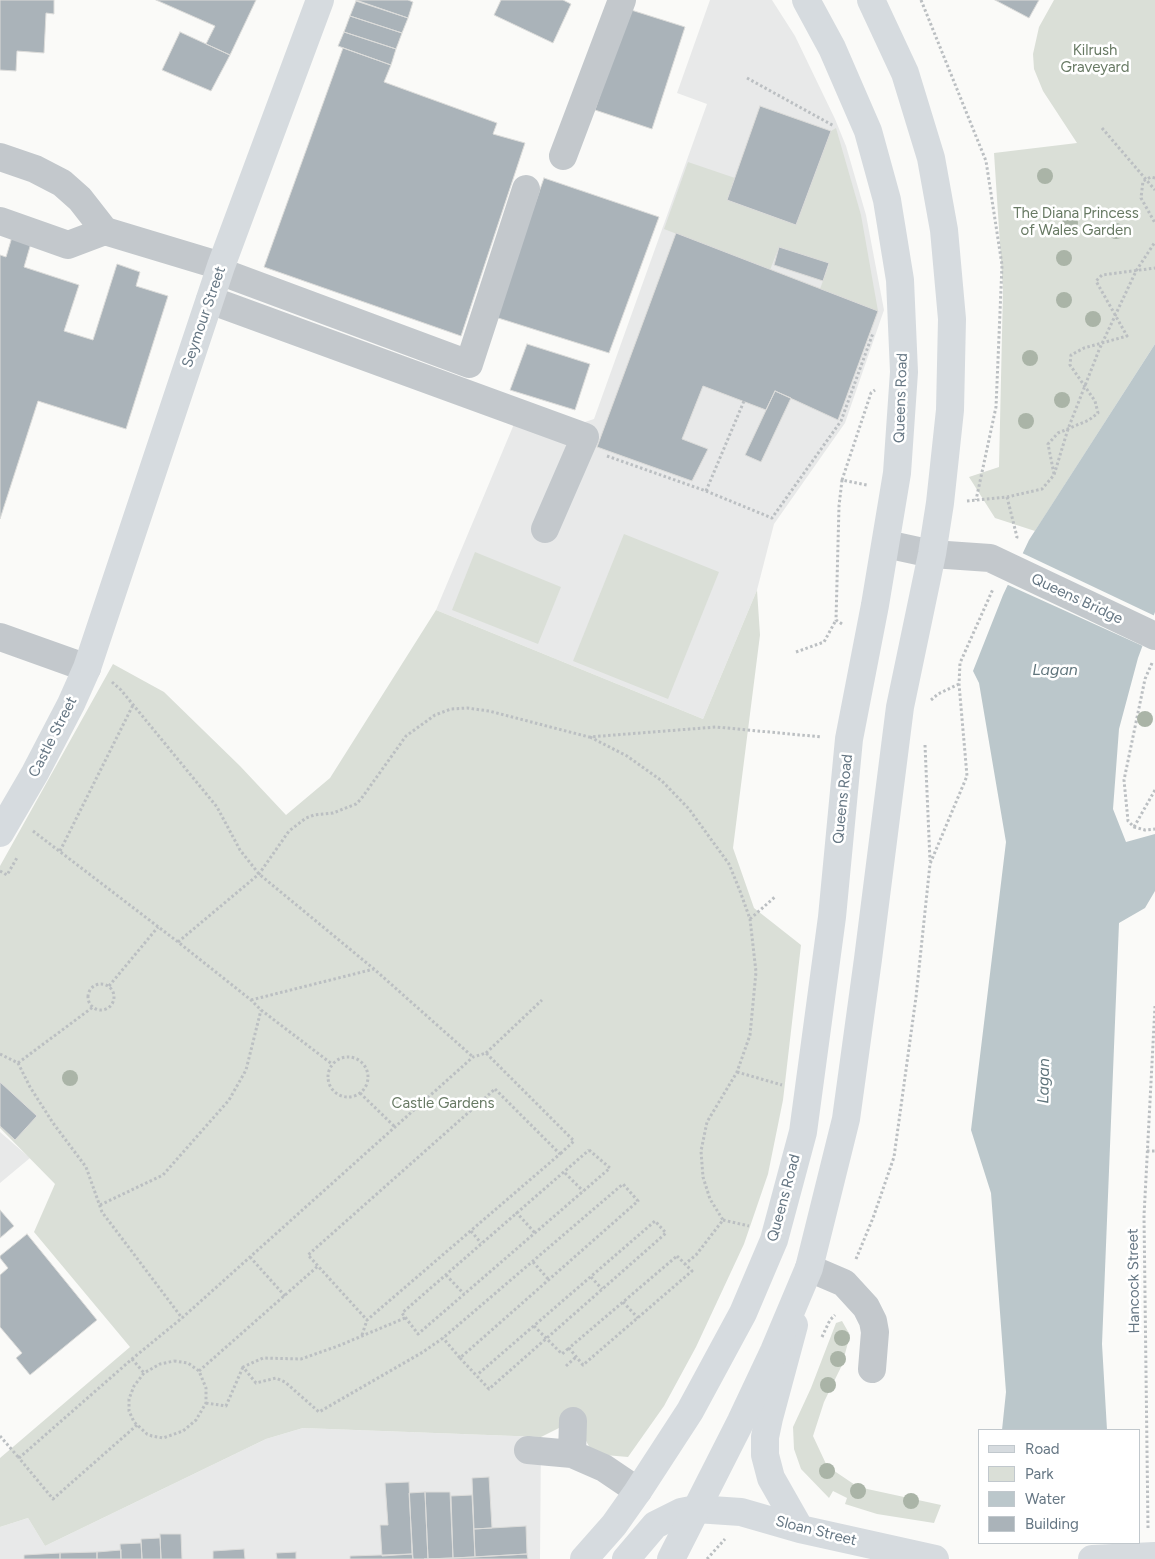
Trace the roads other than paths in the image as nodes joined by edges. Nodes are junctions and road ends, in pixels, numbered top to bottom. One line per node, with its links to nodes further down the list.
1 (320, 0): 10 (main road, Seymour Street)
2 (622, 0): 5 (lane)
3 (806, 0): 13 (main road, Queens Road)
4 (872, 0): 14 (main road)
5 (563, 156)
6 (0, 157): 9 (lane)
7 (526, 189): 10 (lane)
8 (0, 222): 9 (lane)
9 (105, 231): 10 (lane)
10 (220, 269): 11 (main road, Seymour Street)
11 (210, 300): 12 (lane); 16 (main road, Seymour Street)
12 (545, 530)
13 (886, 544): 14 (lane, Queens Bridge); 25 (main road, Queens Road)
14 (932, 554): 17 (lane, Queens Bridge); 20 (main road)
15 (0, 637): 18 (lane)
16 (97, 637): 18 (main road, Castle Street)
17 (1153, 642)
18 (87, 665): 19 (main road, Castle Street)
19 (0, 833)
20 (808, 1268): 21 (lane); 26 (main road); 27 (main road)
21 (872, 1369)
22 (573, 1421): 24 (lane)
23 (528, 1450): 24 (lane)
24 (572, 1454): 25 (lane)
25 (638, 1491): 29 (main road, Queens Road)
26 (696, 1510): 27 (main road, Sloan Street); 30 (main road); 31 (main road)
27 (800, 1529): 32 (main road, Sloan Street)
28 (1143, 1557): 33 (main road)
29 (584, 1559)
30 (626, 1559)
31 (671, 1559)
32 (935, 1559)
33 (1092, 1559)

